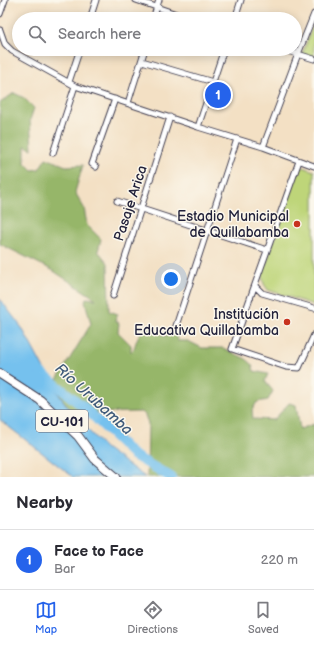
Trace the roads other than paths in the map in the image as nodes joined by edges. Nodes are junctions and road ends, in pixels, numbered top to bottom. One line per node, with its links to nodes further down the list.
1 (5, 0): 11 (street)
2 (96, 0): 7 (street)
3 (136, 0): 6 (street)
4 (159, 0): 6 (street)
5 (241, 0): 10 (street)
6 (157, 7): 8 (street); 9 (street)
7 (92, 12)
8 (155, 12)
9 (171, 12)
10 (237, 12)
11 (0, 14)
12 (314, 14): 14 (street)
13 (0, 30): 15 (street)
14 (302, 44)
15 (12, 50)
16 (302, 55): 22 (street)
17 (23, 56): 24 (street)
18 (78, 56): 24 (street)
19 (143, 56): 23 (street)
20 (222, 56): 25 (street)
21 (297, 56): 32 (street)
22 (314, 59)
23 (142, 60): 25 (street); 28 (street)
24 (69, 82): 26 (street)
25 (213, 82): 30 (street)
26 (76, 86): 27 (street); 33 (street)
27 (115, 99): 28 (street); 36 (street)
28 (128, 103): 29 (street)
29 (170, 117): 30 (street); 38 (street, Pasaje Arica)
30 (198, 127): 31 (street)
31 (237, 139): 32 (street); 39 (street)
32 (263, 147): 34 (street)
33 (53, 153)
34 (299, 161): 35 (street); 40 (street)
35 (314, 166)
36 (96, 167)
37 (117, 201): 38 (street)
38 (141, 209): 39 (street); 42 (street, Pasaje Arica)
39 (208, 230): 40 (street); 44 (street)
40 (267, 250): 41 (street)
41 (255, 286): 43 (street); 45 (street)
42 (113, 296)
43 (314, 308)
44 (175, 329)
45 (314, 335)
46 (0, 374): 47 (main road, CU-101)
47 (116, 477)

